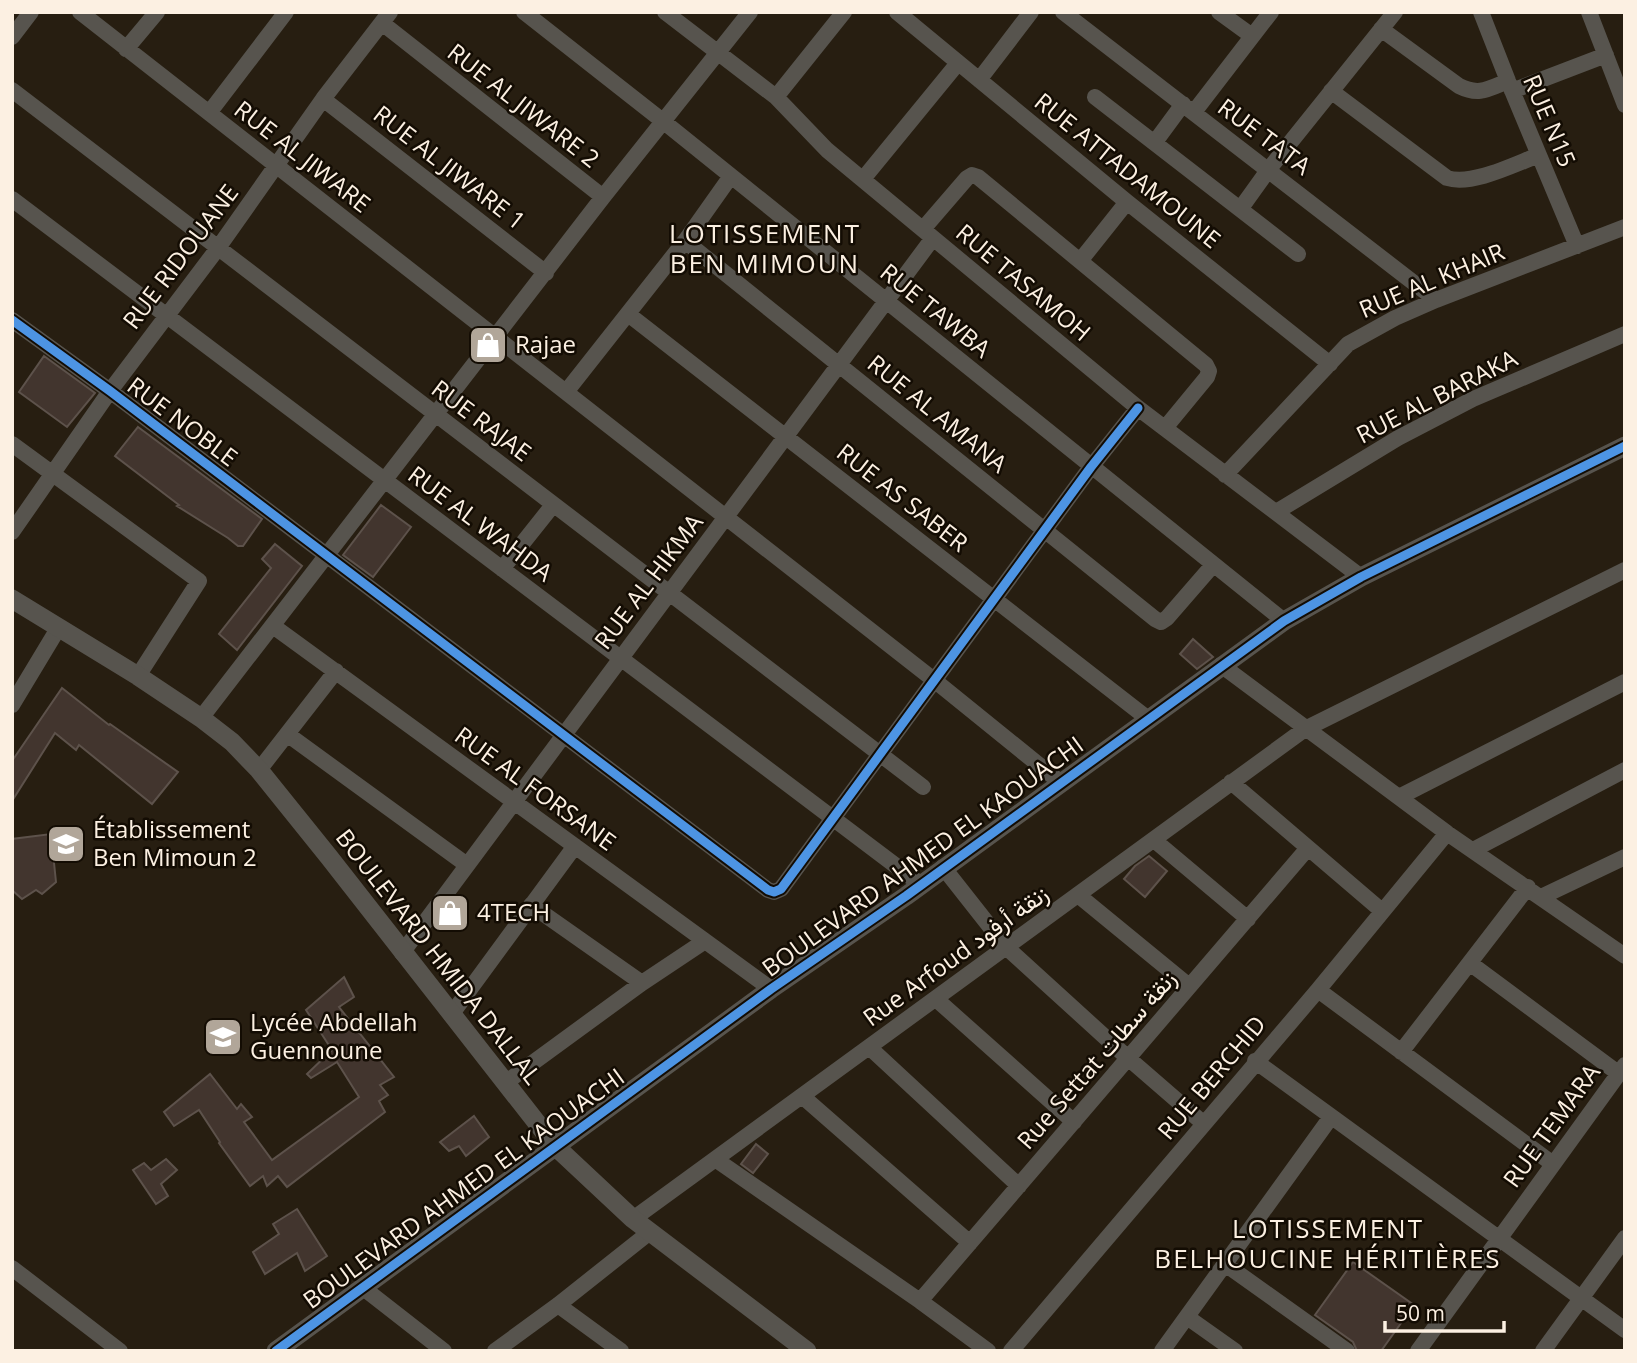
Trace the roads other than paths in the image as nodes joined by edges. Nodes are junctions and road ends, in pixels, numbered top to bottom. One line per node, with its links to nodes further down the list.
1 (31, 12): 20 (street)
2 (80, 12): 21 (street, RUE AL JIWARE)
3 (157, 12): 21 (street)
4 (286, 12): 34 (street)
5 (524, 12): 35 (street, RUE TAWBA)
6 (665, 12): 22 (street, RUE TASAMOH)
7 (750, 12): 22 (street)
8 (844, 12): 29 (street)
9 (897, 12): 24 (street, RUE ATTADAMOUNE)
10 (1031, 12): 25 (street)
11 (1063, 12): 33 (street, RUE TATA)
12 (1219, 12): 19 (street)
13 (1271, 12): 19 (street)
14 (1395, 12): 18 (street)
15 (1481, 12): 26 (street, RUE N15)
16 (1589, 12): 23 (street)
17 (386, 18): 31 (street, RUE RIDOUANE); 42 (street, RUE AL JIWARE 2)
18 (1381, 29): 26 (street); 28 (street)
19 (1252, 36): 33 (street)
20 (12, 37)
21 (126, 49): 34 (street, RUE AL JIWARE)
22 (717, 53): 29 (street, RUE TASAMOH); 35 (street)
23 (1605, 55): 26 (street); 32 (street)
24 (958, 63): 25 (street, RUE ATTADAMOUNE); 41 (street)
25 (979, 80): 44 (street, RUE ATTADAMOUNE)
26 (1510, 86): 37 (street, RUE N15)
27 (12, 89): 50 (street, RUE RAJAE)
28 (1331, 91): 37 (street); 39 (street)
29 (776, 97): 41 (street, RUE TASAMOH)
30 (1095, 97): 36 (street)
31 (323, 99): 38 (street, RUE RIDOUANE); 53 (street, RUE AL JIWARE 1)
32 (1625, 105)
33 (1189, 108): 36 (street); 39 (street, RUE TATA)
34 (209, 113): 38 (street, RUE AL JIWARE)
35 (664, 122): 40 (street, RUE TAWBA); 42 (street)
36 (1155, 142): 45 (street)
37 (1539, 155): 49 (street, RUE N15)
38 (276, 165): 50 (street, RUE RIDOUANE); 60 (street, RUE AL JIWARE)
39 (1269, 169): 45 (street); 55 (street, RUE TATA)
40 (731, 176): 48 (street); 54 (street, RUE TAWBA)
41 (863, 179): 47 (street, RUE TASAMOH)
42 (603, 197): 53 (street)
43 (12, 199): 56 (street, RUE AL WAHDA)
44 (1126, 202): 52 (street); 61 (street, RUE ATTADAMOUNE)
45 (1241, 208): 51 (street)
46 (1625, 227): 49 (street, RUE AL KHAIR)
47 (928, 233): 52 (street, RUE AL HIKMA); 54 (street, RUE AL HIKMA); 65 (street, RUE TASAMOH)
48 (685, 241): 57 (street); 62 (street, RUE AL AMANA)
49 (1577, 246): 55 (street, RUE AL KHAIR)
50 (218, 248): 56 (street, RUE RIDOUANE); 66 (street, RUE RAJAE)
51 (1298, 254)
52 (1080, 261): 67 (street)
53 (546, 273): 60 (street)
54 (886, 300): 62 (street, RUE AL HIKMA); 71 (street, RUE TAWBA)
55 (1436, 300): 61 (street, RUE AL KHAIR)
56 (166, 314): 63 (street, RUE RIDOUANE); 74 (street, RUE AL WAHDA)
57 (628, 314): 64 (street); 68 (street, RUE AS SABER)
58 (12, 320): 63 (street, RUE NOBLE)
59 (1625, 334): 76 (street, RUE AL BARAKA)
60 (496, 337): 64 (street, RUE AL JIWARE); 66 (street)
61 (1330, 364): 73 (street, RUE AL KHAIR)
62 (839, 365): 68 (street, RUE AL HIKMA); 78 (street, RUE AL AMANA)
63 (110, 391): 72 (street, RUE RIDOUANE); 80 (street, RUE NOBLE)
64 (566, 392): 77 (street, RUE AL JIWARE)
65 (1138, 408): 67 (street, RUE TASAMOH); 71 (street)
66 (435, 414): 74 (street); 75 (street, RUE RAJAE)
67 (1165, 428): 73 (street, RUE TASAMOH)
68 (786, 437): 77 (street, RUE AL HIKMA); 87 (street, RUE AS SABER)
69 (12, 444): 72 (street)
70 (1625, 446): 84 (street, BOULEVARD AHMED EL KAOUACHI)
71 (1091, 467): 78 (street); 81 (street, RUE TAWBA)
72 (52, 472): 79 (street, RUE RIDOUANE); 94 (street)
73 (1225, 475): 76 (street, RUE TASAMOH)
74 (385, 481): 80 (street); 82 (street, RUE AL WAHDA)
75 (553, 505): 82 (street); 85 (street, RUE RAJAE)
76 (1276, 512): 84 (street, RUE TASAMOH)
77 (725, 518): 85 (street, RUE AL HIKMA); 95 (street, RUE AL JIWARE)
78 (1045, 530): 81 (street, RUE AL AMANA); 87 (street)
79 (12, 532)
80 (326, 556): 89 (street); 102 (street, RUE NOBLE)
81 (1213, 565): 88 (street, RUE TAWBA)
82 (502, 569): 91 (street, RUE AL WAHDA)
83 (1625, 570): 100 (street, Rue Arfoud زنقة أرفود)
84 (1361, 577): 88 (street, BOULEVARD AHMED EL KAOUACHI)
85 (669, 593): 91 (street, RUE AL HIKMA); 103 (street, RUE RAJAE)
86 (12, 599): 90 (street, BOULEVARD HMIDA DALLAL)
87 (994, 599): 95 (street); 99 (street, RUE AS SABER)
88 (1284, 621): 92 (street, BOULEVARD AHMED EL KAOUACHI)
89 (273, 626): 93 (street, RUE AL FORSANE); 98 (street)
90 (59, 627): 94 (street, BOULEVARD HMIDA DALLAL); 97 (street)
91 (620, 659): 102 (street, RUE AL HIKMA); 111 (street, RUE AL WAHDA)
92 (1221, 665): 99 (street, BOULEVARD AHMED EL KAOUACHI); 100 (street)
93 (336, 671): 101 (street); 110 (street, RUE AL FORSANE)
94 (138, 676): 98 (street, BOULEVARD HMIDA DALLAL)
95 (934, 680): 103 (street); 106 (street, RUE AL JIWARE)
96 (1625, 682): 109 (street)
97 (12, 705)
98 (201, 718): 104 (street, BOULEVARD HMIDA DALLAL)
99 (1147, 718): 106 (street, BOULEVARD AHMED EL KAOUACHI)
100 (1305, 729): 107 (street, Rue Arfoud زنقة أرفود); 109 (street)
101 (287, 734): 104 (street); 118 (street)
102 (564, 734): 110 (street, RUE AL HIKMA); 111 (street, RUE NOBLE)
103 (880, 754): 108 (street, RUE RAJAE); 111 (street)
104 (259, 770): 128 (street, BOULEVARD HMIDA DALLAL)
105 (1625, 771): 116 (street)
106 (1060, 782): 119 (street, BOULEVARD AHMED EL KAOUACHI)
107 (1231, 782): 113 (street, Rue Arfoud زنقة أرفود); 115 (street)
108 (923, 787)
109 (1399, 797): 112 (street)
110 (514, 802): 114 (street, RUE AL FORSANE); 118 (street, RUE AL HIKMA)
111 (832, 819): 120 (street, RUE AL WAHDA)
112 (1447, 833): 116 (street); 124 (street, RUE BERCHID)
113 (1154, 840): 122 (street, Rue Arfoud زنقة أرفود); 125 (street)
114 (575, 846): 123 (street); 126 (street, RUE AL FORSANE)
115 (1308, 848): 124 (street); 125 (street, Rue Settat زنقة سطات)
116 (1473, 850): 121 (street)
117 (1625, 857): 121 (street)
118 (467, 865): 128 (street, RUE AL HIKMA)
119 (943, 867): 120 (street, BOULEVARD AHMED EL KAOUACHI); 127 (street)
120 (920, 884): 133 (street, BOULEVARD AHMED EL KAOUACHI)
121 (1535, 892): 129 (street); 130 (street)
122 (1078, 895): 127 (street, Rue Arfoud زنقة أرفود); 132 (street)
123 (531, 905): 131 (street); 136 (street)
124 (1382, 911): 134 (street, RUE BERCHID)
125 (1248, 919): 132 (street, Rue Settat زنقة سطات)
126 (705, 942): 131 (street); 133 (street, RUE AL FORSANE)
127 (1006, 947): 135 (street, Rue Arfoud زنقة أرفود); 139 (street)
128 (402, 953): 136 (street, BOULEVARD HMIDA DALLAL)
129 (1625, 956)
130 (1471, 964): 138 (street); 141 (street)
131 (642, 984): 142 (street)
132 (1189, 986): 139 (street, Rue Settat زنقة سطات)
133 (771, 989): 147 (street, BOULEVARD AHMED EL KAOUACHI)
134 (1318, 990): 138 (street); 140 (street, RUE BERCHID)
135 (936, 999): 137 (street, Rue Arfoud زنقة أرفود); 145 (street)
136 (451, 1015): 142 (street, BOULEVARD HMIDA DALLAL)
137 (869, 1047): 143 (street, Rue Arfoud زنقة أرفود); 150 (street)
138 (1401, 1052): 149 (street)
139 (1128, 1058): 145 (street, Rue Settat زنقة سطات); 146 (street)
140 (1255, 1061): 144 (street); 146 (street, RUE BERCHID)
141 (1622, 1069): 149 (street, RUE TEMARA)
142 (505, 1083): 147 (street, BOULEVARD HMIDA DALLAL)
143 (802, 1096): 148 (street, Rue Arfoud زنقة أرفود); 155 (street)
144 (1331, 1117): 154 (street); 156 (street)
145 (1074, 1122): 150 (street, Rue Settat زنقة سطات)
146 (1203, 1123): 171 (street, RUE BERCHID)
147 (555, 1146): 151 (street, BOULEVARD HMIDA DALLAL); 158 (street, BOULEVARD AHMED EL KAOUACHI)
148 (715, 1159): 151 (street, Rue Arfoud زنقة أرفود); 160 (street)
149 (1553, 1164): 154 (street, RUE TEMARA)
150 (1019, 1185): 155 (street, Rue Settat زنقة سطات)
151 (633, 1219): 152 (street, BOULEVARD HMIDA DALLAL)
152 (650, 1232): 161 (street); 169 (street, BOULEVARD HMIDA DALLAL)
153 (1625, 1238): 159 (street)
154 (1499, 1239): 159 (street); 175 (street, RUE TEMARA)
155 (970, 1243): 160 (street, Rue Settat زنقة سطات)
156 (1225, 1264): 162 (street); 174 (street)
157 (12, 1268): 164 (street)
158 (362, 1287): 165 (street, BOULEVARD AHMED EL KAOUACHI); 166 (street)
159 (1581, 1299): 163 (street); 176 (street)
160 (920, 1301): 170 (street)
161 (558, 1305): 167 (street); 168 (street)
162 (1187, 1317): 172 (street); 173 (street)
163 (1625, 1330)
164 (108, 1348)
165 (275, 1351)
166 (444, 1351)
167 (495, 1351)
168 (621, 1351)
169 (807, 1351)
170 (988, 1351)
171 (1011, 1351)
172 (1162, 1351)
173 (1235, 1351)
174 (1347, 1351)
175 (1418, 1351)
176 (1544, 1351)

